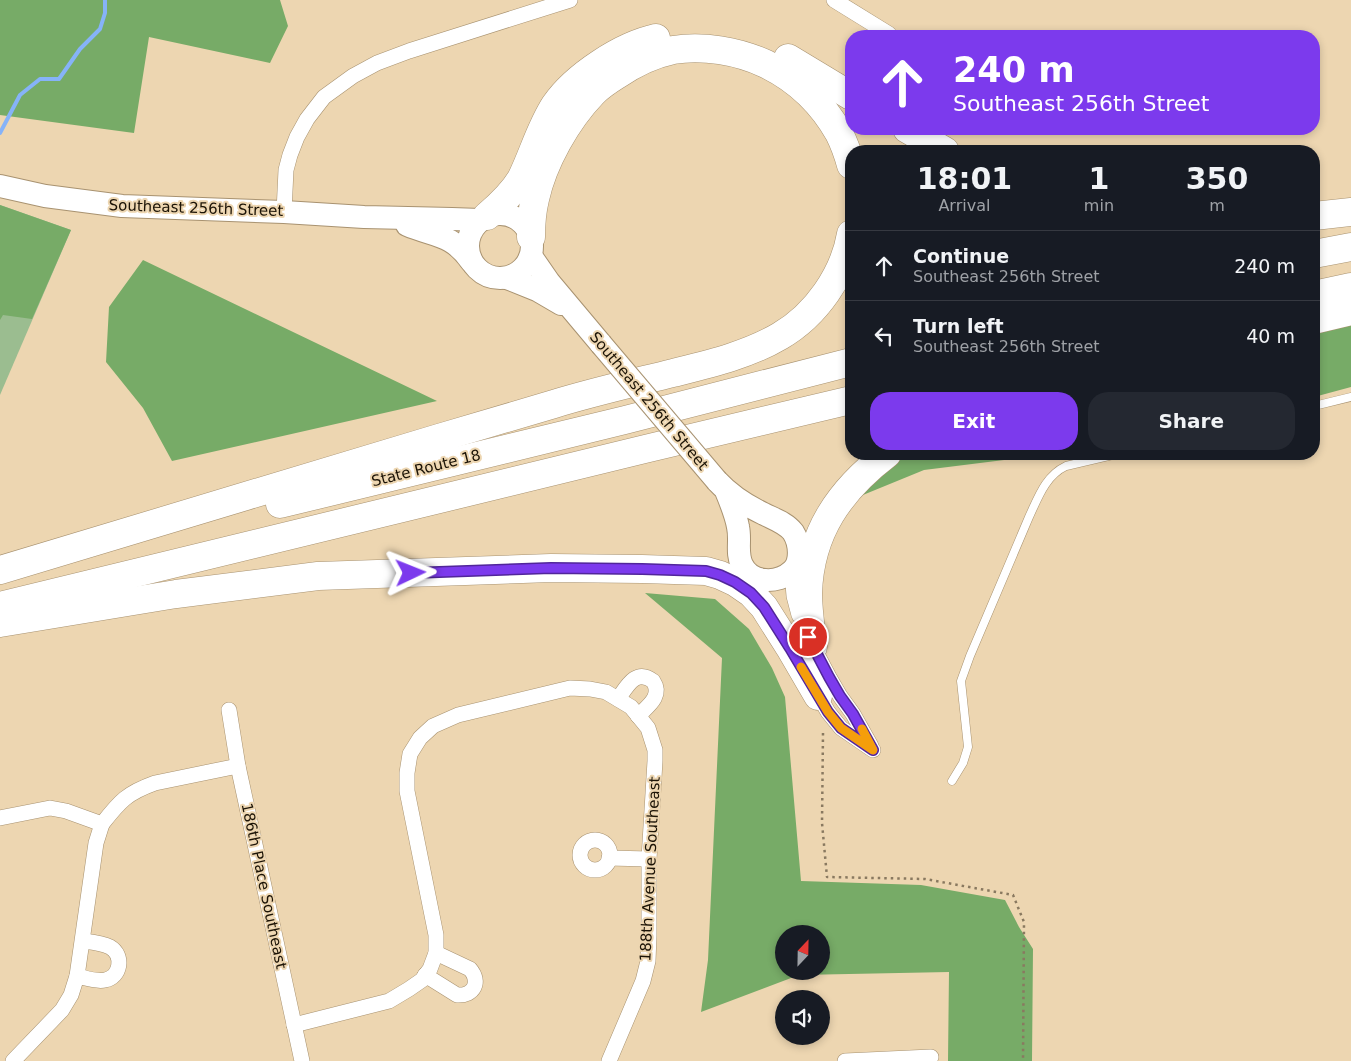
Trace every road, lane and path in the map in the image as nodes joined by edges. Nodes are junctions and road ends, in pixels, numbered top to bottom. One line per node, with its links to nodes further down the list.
1 (570, 0): 9 (street)
2 (834, 0): 3 (street)
3 (883, 30)
4 (845, 92): 13 (highway)
5 (917, 135): 6 (highway)
6 (935, 145)
7 (845, 149): 14 (highway)
8 (0, 186): 9 (main road, Southeast 256th Street)
9 (284, 212): 12 (main road, Southeast 256th Street)
10 (1351, 212): 11 (highway)
11 (1320, 215)
12 (393, 218): 13 (main road, Southeast 256th Street); 18 (main road, Southeast 256th Street)
13 (483, 218): 14 (main road); 18 (main road)
14 (531, 246): 19 (main road); 22 (main road, Southeast 256th Street)
15 (1351, 246): 16 (highway)
16 (1320, 253)
17 (845, 259): 35 (highway)
18 (470, 261): 19 (main road)
19 (507, 278): 22 (main road, Southeast 256th Street)
20 (1351, 287): 21 (highway)
21 (1320, 294)
22 (572, 311): 32 (main road, Southeast 256th Street, bridge)
23 (1351, 311): 24 (highway)
24 (1320, 319)
25 (845, 364): 35 (highway, State Route 18)
26 (1351, 397): 28 (lane)
27 (845, 401): 37 (highway)
28 (1320, 405)
29 (860, 460): 33 (highway)
30 (879, 460): 39 (highway)
31 (1092, 460): 44 (lane)
32 (722, 486): 33 (main road); 36 (main road)
33 (796, 559): 36 (main road); 39 (street)
34 (551, 568): 36 (highway); 38 (highway); 40 (highway)
35 (0, 572)
36 (752, 573): 40 (street)
37 (0, 606)
38 (0, 623)
39 (813, 647): 40 (street)
40 (818, 696)
41 (229, 710): 43 (street, 186th Place Southeast)
42 (823, 733): 59 (path)
43 (238, 766): 46 (street); 53 (street, 186th Place Southeast)
44 (952, 782)
45 (0, 818): 46 (street)
46 (102, 824): 49 (street)
47 (609, 858): 48 (street)
48 (649, 859): 50 (street, 188th Avenue Southeast); 57 (street, 188th Avenue Southeast)
49 (83, 940): 52 (street); 52 (street)
50 (436, 953): 51 (street); 51 (street)
51 (428, 972): 53 (street)
52 (77, 976): 55 (street)
53 (294, 1025): 56 (street, 186th Place Southeast)
54 (931, 1057): 58 (street)
55 (13, 1061)
56 (302, 1061)
57 (608, 1061)
58 (845, 1061)
59 (1023, 1061)

